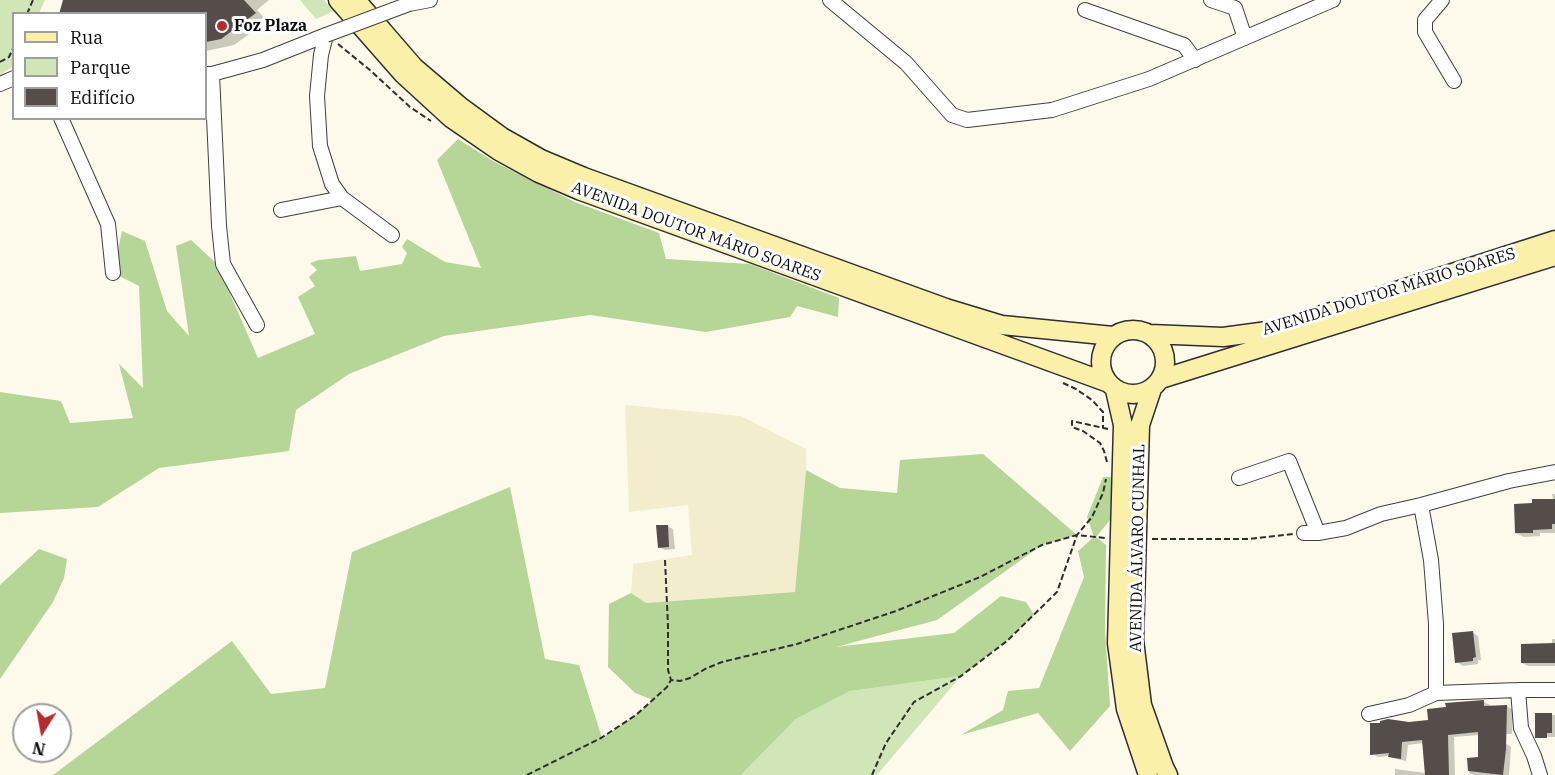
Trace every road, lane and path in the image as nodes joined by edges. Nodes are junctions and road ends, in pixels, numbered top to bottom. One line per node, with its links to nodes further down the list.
1 (338, 0): 27 (main road, AVENIDA DOUTOR MÁRIO SOARES)
2 (356, 0): 25 (main road, AVENIDA DOUTOR MÁRIO SOARES)
3 (430, 0): 9 (street, bridge)
4 (830, 0): 12 (street)
5 (1211, 0): 10 (street)
6 (1333, 0): 10 (street)
7 (1442, 0): 15 (street)
8 (1085, 10): 12 (street)
9 (326, 35): 14 (street); 17 (street)
10 (1245, 38): 12 (street)
11 (12, 50): 13 (path)
12 (1195, 60)
13 (0, 62)
14 (209, 74): 23 (street)
15 (1454, 81)
16 (62, 120): 22 (street)
17 (342, 198): 18 (street); 19 (street)
18 (281, 210)
19 (392, 236)
20 (1555, 240): 24 (main road, AVENIDA DOUTOR MÁRIO SOARES)
21 (1555, 256): 26 (main road, AVENIDA DOUTOR MÁRIO SOARES)
22 (113, 273)
23 (257, 325)
24 (1150, 334): 25 (main road); 26 (main road)
25 (1113, 336): 27 (main road)
26 (1156, 384): 27 (main road); 48 (main road, AVENIDA ÁLVARO CUNHAL)
27 (1111, 386): 47 (main road, AVENIDA ÁLVARO CUNHAL)
28 (1110, 430): 29 (path)
29 (1107, 463)
30 (1555, 472): 33 (street)
31 (1106, 477): 36 (path)
32 (1239, 478): 35 (street)
33 (1421, 505): 35 (street); 43 (street)
34 (1304, 533): 35 (street); 38 (path)
35 (1318, 533)
36 (1077, 535): 37 (path); 40 (path); 46 (path)
37 (1109, 538)
38 (1149, 539)
39 (665, 560): 40 (path)
40 (671, 680): 45 (path)
41 (1518, 690): 42 (street); 43 (street); 49 (street)
42 (1555, 690)
43 (1436, 693): 44 (street)
44 (1369, 714)
45 (527, 775)
46 (872, 775)
47 (1148, 775)
48 (1168, 775)
49 (1540, 775)

